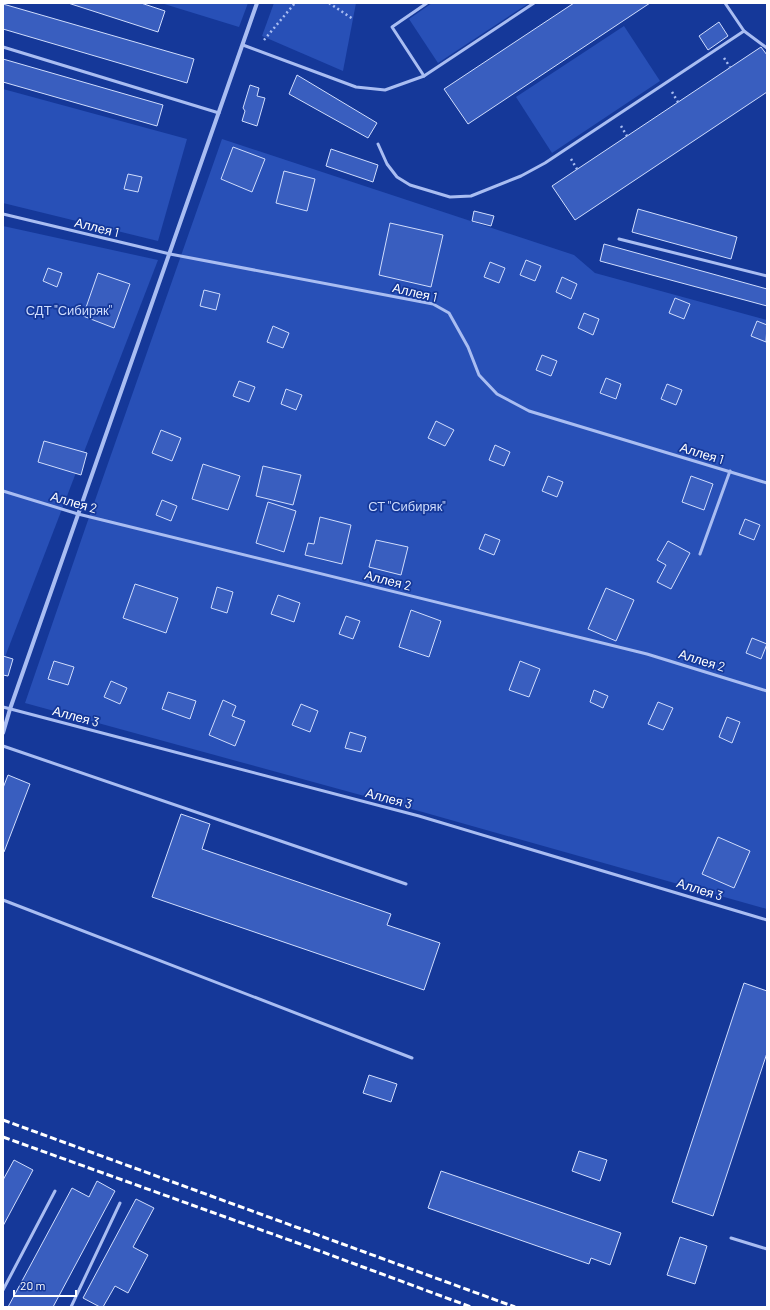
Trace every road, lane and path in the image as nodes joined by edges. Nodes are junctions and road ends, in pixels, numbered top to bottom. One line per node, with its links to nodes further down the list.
1 (257, 3): 9 (street)
2 (295, 3): 12 (path)
3 (329, 3): 7 (path)
4 (427, 3): 13 (lane)
5 (534, 3): 13 (lane)
6 (725, 3): 8 (lane)
7 (353, 19)
8 (744, 31): 11 (lane); 15 (lane)
9 (243, 45): 12 (lane); 14 (street)
10 (3, 47): 14 (lane)
11 (767, 48)
12 (256, 50): 13 (lane)
13 (424, 76)
14 (219, 113): 18 (street)
15 (378, 144)
16 (3, 214): 18 (lane, Аллея 1)
17 (619, 239): 19 (lane)
18 (170, 254): 20 (lane, Аллея 1); 23 (street)
19 (767, 276)
20 (730, 472): 21 (lane, Аллея 1); 24 (lane)
21 (767, 483)
22 (3, 492): 23 (lane, Аллея 2)
23 (78, 514): 25 (lane, Аллея 2); 27 (street)
24 (700, 554)
25 (767, 691)
26 (3, 707): 27 (lane, Аллея 3)
27 (10, 709): 28 (street); 32 (lane, Аллея 3)
28 (3, 733)
29 (3, 746): 30 (lane)
30 (406, 884)
31 (3, 900): 33 (lane)
32 (767, 920)
33 (412, 1058)
34 (55, 1191): 38 (lane)
35 (120, 1203): 39 (lane)
36 (732, 1238): 37 (lane)
37 (767, 1249)
38 (3, 1290)
39 (71, 1307)

